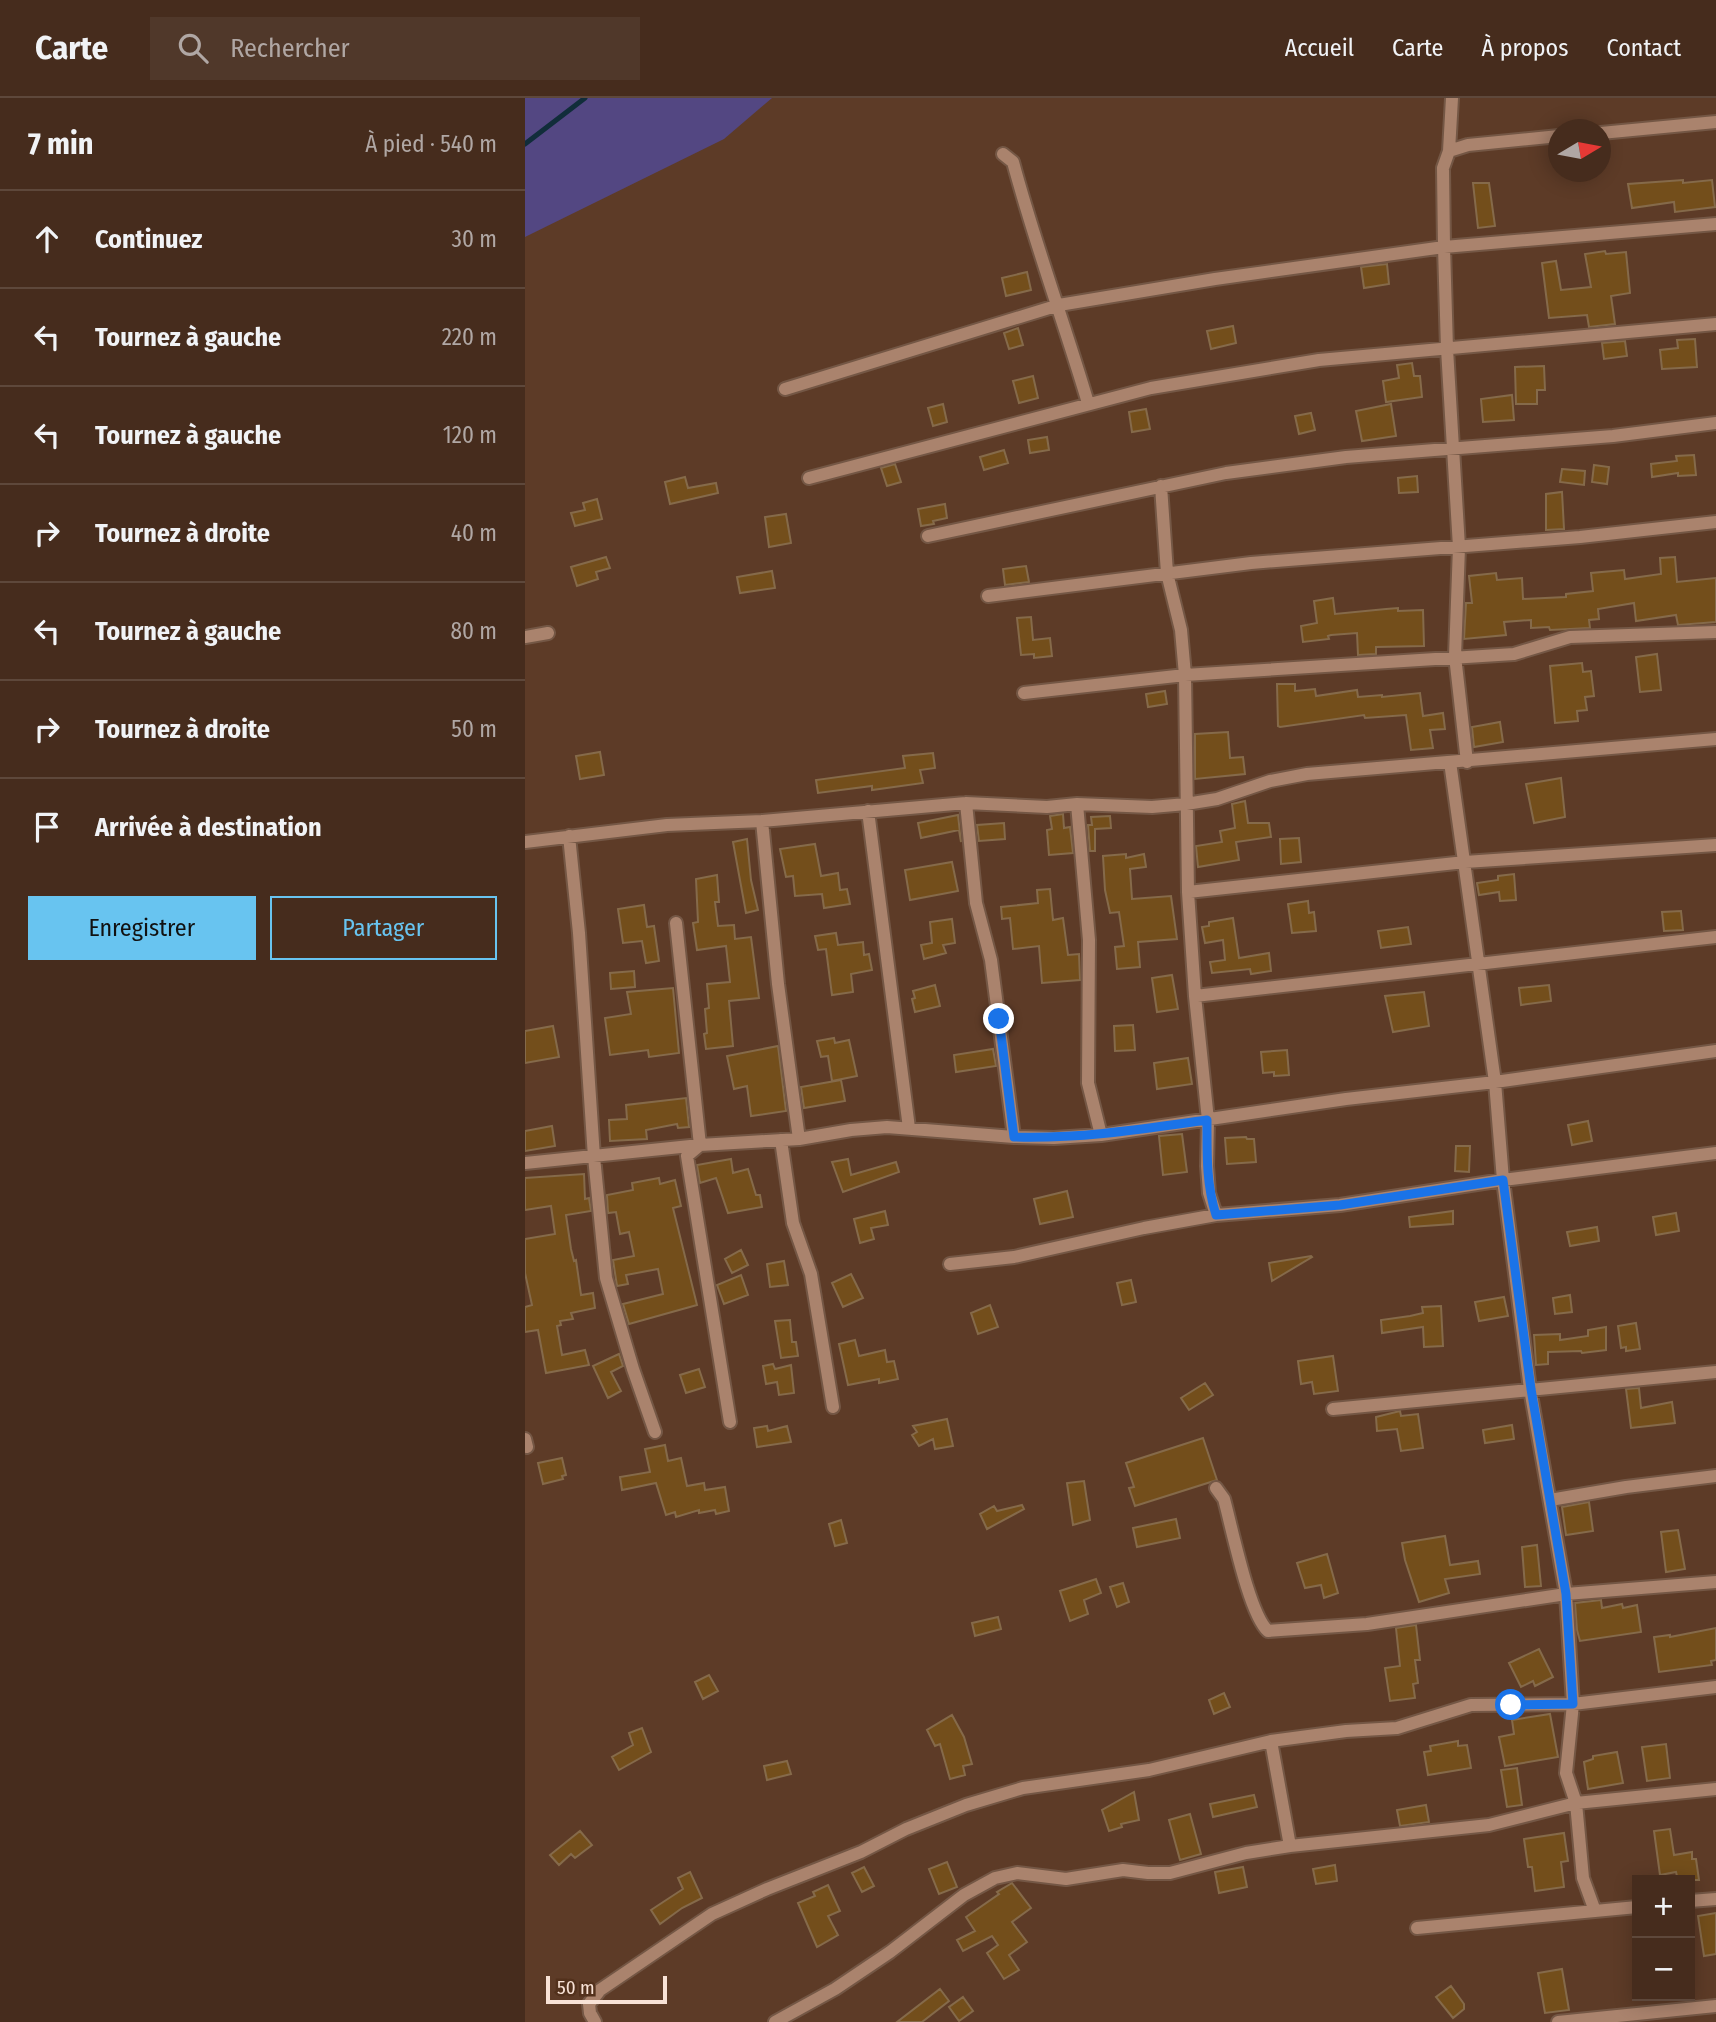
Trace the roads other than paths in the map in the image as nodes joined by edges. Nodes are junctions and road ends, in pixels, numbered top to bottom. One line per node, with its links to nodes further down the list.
1 (1452, 98): 5 (street)
2 (1716, 122): 3 (street)
3 (1611, 131)
4 (1548, 137): 5 (street)
5 (1449, 151): 8 (street)
6 (1003, 154): 9 (street)
7 (1716, 223): 8 (street)
8 (1444, 247): 9 (street); 11 (street)
9 (1059, 305): 12 (street); 13 (street)
10 (1716, 324): 11 (street)
11 (1447, 349): 13 (street); 15 (street)
12 (785, 389)
13 (1088, 403): 16 (street)
14 (1716, 424): 15 (street)
15 (1453, 449): 17 (street); 20 (street)
16 (809, 478)
17 (1161, 486): 19 (street); 21 (street)
18 (1716, 522): 20 (street)
19 (928, 536)
20 (1459, 547): 21 (street); 26 (street)
21 (1167, 573): 22 (street); 27 (street)
22 (988, 596)
23 (1716, 632): 26 (street)
24 (548, 633): 25 (street)
25 (525, 637)
26 (1455, 656): 27 (street); 31 (street)
27 (1185, 675): 28 (street); 34 (street)
28 (1024, 693)
29 (1716, 739): 31 (street)
30 (1450, 762): 31 (street); 34 (street); 40 (street)
31 (1467, 762)
32 (966, 803): 33 (street); 35 (street); 51 (street)
33 (1077, 804): 34 (street); 50 (street)
34 (1186, 804): 41 (street)
35 (868, 811): 36 (street); 49 (street)
36 (761, 821): 37 (street); 52 (street)
37 (569, 836): 38 (street); 56 (street)
38 (525, 842)
39 (1716, 845): 40 (street)
40 (1465, 863): 41 (street); 44 (street)
41 (1188, 892): 45 (street)
42 (676, 923): 54 (street)
43 (1716, 937): 44 (street)
44 (1478, 965): 45 (street); 47 (street)
45 (1195, 996): 48 (street)
46 (1716, 1051): 47 (street)
47 (1495, 1083): 48 (street); 58 (street)
48 (1207, 1120): 50 (street); 59 (street)
49 (909, 1128): 51 (street); 52 (street)
50 (1101, 1135): 51 (street)
51 (1014, 1137)
52 (799, 1139): 53 (street)
53 (781, 1140): 54 (street); 63 (street)
54 (700, 1145): 56 (street); 65 (street)
55 (1716, 1153): 58 (street)
56 (594, 1157): 57 (street); 66 (street)
57 (525, 1163)
58 (1503, 1180): 59 (street); 62 (street)
59 (1216, 1215): 60 (street)
60 (950, 1264)
61 (1716, 1372): 62 (street)
62 (1531, 1389): 64 (street); 69 (street)
63 (833, 1407)
64 (1332, 1409)
65 (730, 1422)
66 (655, 1432)
67 (1716, 1476): 69 (street)
68 (1216, 1488): 71 (street)
69 (1550, 1500): 71 (street)
70 (1716, 1582): 71 (street)
71 (1566, 1594): 73 (street)
72 (1716, 1687): 73 (street)
73 (1573, 1704): 74 (street); 76 (street)
74 (1271, 1741): 77 (street); 84 (street)
75 (1716, 1789): 76 (street)
76 (1576, 1803): 77 (street); 81 (street)
77 (1290, 1846): 85 (street)
78 (1716, 1899): 79 (street)
79 (1695, 1901)
80 (1632, 1907): 81 (street)
81 (1595, 1911): 82 (street)
82 (1417, 1928)
83 (1716, 2006): 86 (street)
84 (595, 2022)
85 (775, 2022)
86 (1558, 2022)

